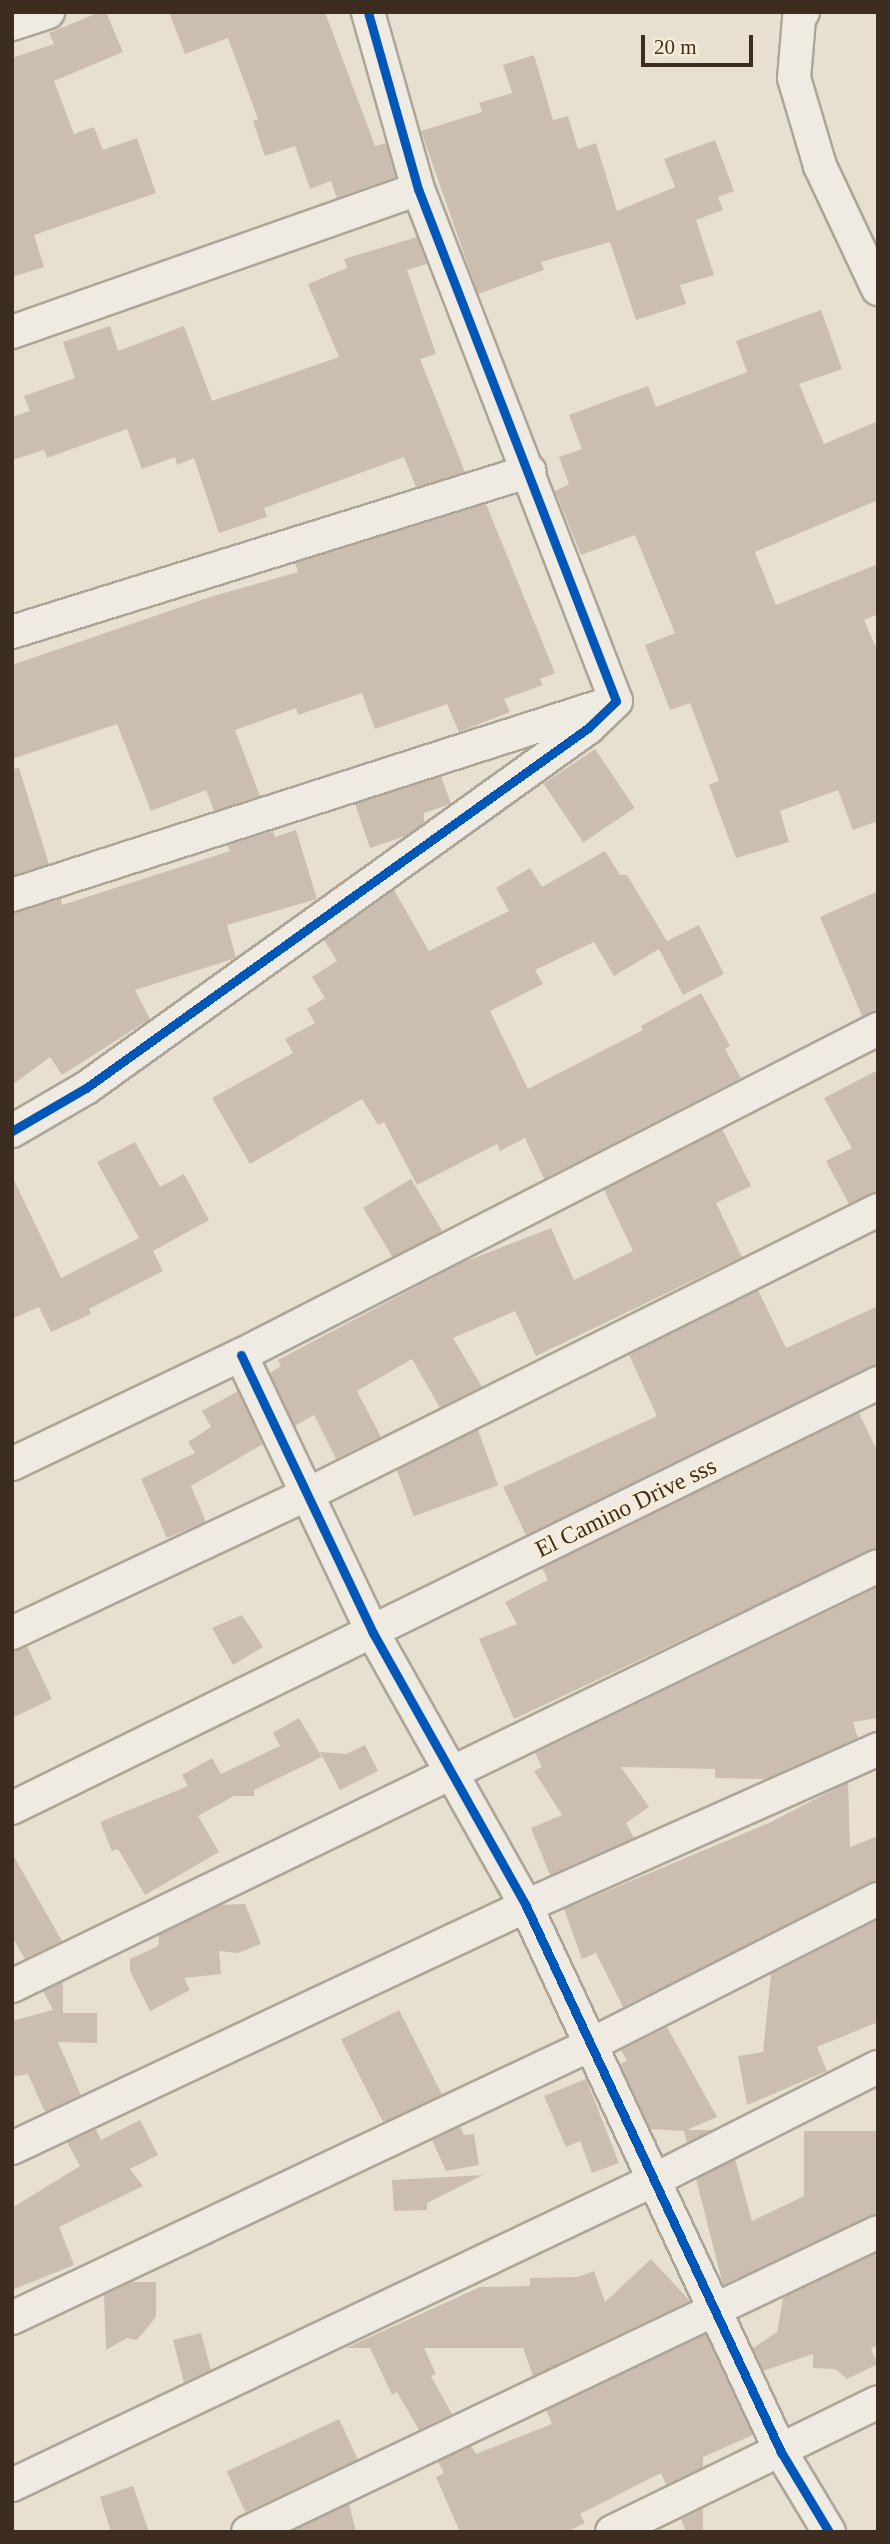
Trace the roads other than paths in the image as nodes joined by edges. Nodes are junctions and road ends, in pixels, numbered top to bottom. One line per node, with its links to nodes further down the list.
1 (48, 12): 4 (street)
2 (368, 12): 5 (street)
3 (803, 12): 6 (street)
4 (12, 24)
5 (418, 189): 7 (street); 8 (street)
6 (878, 289)
7 (12, 332)
8 (530, 471): 9 (street); 10 (street)
9 (12, 632)
10 (616, 701): 11 (street); 13 (street)
11 (12, 895)
12 (878, 1030): 15 (street)
13 (12, 1131)
14 (878, 1210): 18 (street)
15 (242, 1355): 17 (street); 18 (street)
16 (878, 1383): 21 (street, El Camino Drive sss)
17 (12, 1464)
18 (310, 1493): 20 (street); 21 (street)
19 (878, 1566): 23 (street)
20 (12, 1633)
21 (373, 1633): 23 (street); 24 (street, El Camino Drive sss)
22 (878, 1749): 26 (street)
23 (452, 1774): 26 (street); 27 (street)
24 (12, 1808)
25 (878, 1899): 28 (street)
26 (526, 1906): 28 (street); 30 (street)
27 (12, 1986)
28 (590, 2045): 31 (street); 34 (street)
29 (878, 2067): 31 (street)
30 (12, 2148)
31 (654, 2180): 33 (street); 37 (street)
32 (878, 2232): 33 (street)
33 (715, 2311): 36 (street); 38 (street)
34 (12, 2318)
35 (878, 2402): 36 (street)
36 (781, 2452): 39 (street); 40 (street)
37 (12, 2485)
38 (248, 2532)
39 (612, 2532)
40 (829, 2532)

